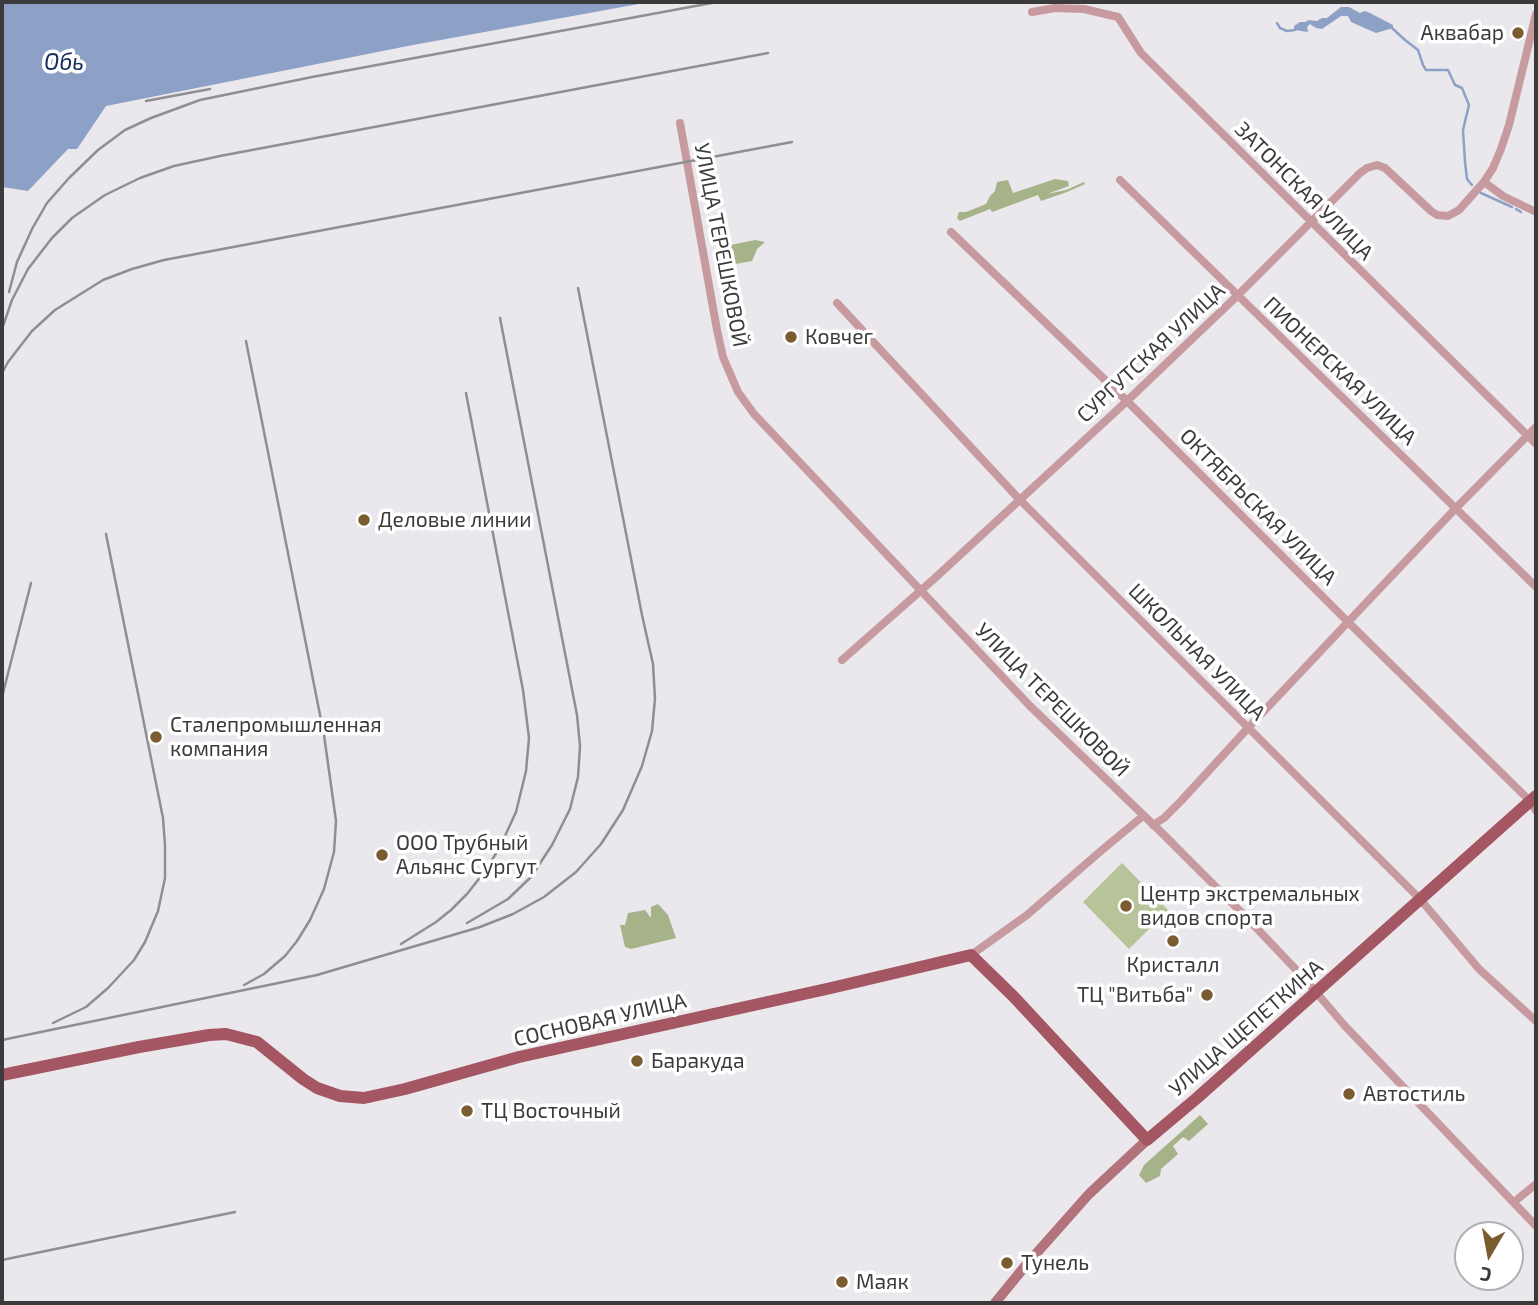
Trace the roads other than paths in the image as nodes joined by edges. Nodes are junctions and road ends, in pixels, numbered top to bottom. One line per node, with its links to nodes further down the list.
1 (1032, 12): 7 (street, ЗАТОНСКАЯ УЛИЦА)
2 (1536, 14): 5 (street)
3 (680, 123): 18 (street, УЛИЦА ТЕРЕШКОВОЙ)
4 (1120, 180): 9 (street, ПИОНЕРСКАЯ УЛИЦА)
5 (1484, 182): 6 (street); 7 (street, СУРГУТСКАЯ УЛИЦА)
6 (1536, 212)
7 (1311, 222): 9 (street, СУРГУТСКАЯ УЛИЦА); 13 (street, ЗАТОНСКАЯ УЛИЦА)
8 (951, 232): 11 (street, ОКТЯБРЬСКАЯ УЛИЦА)
9 (1237, 296): 11 (street, СУРГУТСКАЯ УЛИЦА); 16 (street, ПИОНЕРСКАЯ УЛИЦА)
10 (837, 303): 15 (street, ШКОЛЬНАЯ УЛИЦА)
11 (1127, 401): 15 (street, СУРГУТСКАЯ УЛИЦА); 19 (street, ОКТЯБРЬСКАЯ УЛИЦА)
12 (1536, 427): 13 (street)
13 (1528, 436): 14 (street, ЗАТОНСКАЯ УЛИЦА); 16 (street)
14 (1536, 444)
15 (1019, 499): 18 (street, СУРГУТСКАЯ УЛИЦА); 21 (street, ШКОЛЬНАЯ УЛИЦА)
16 (1456, 508): 17 (street, ПИОНЕРСКАЯ УЛИЦА); 19 (street)
17 (1536, 587)
18 (920, 591): 20 (street, СУРГУТСКАЯ УЛИЦА); 23 (street, УЛИЦА ТЕРЕШКОВОЙ)
19 (1348, 622): 21 (street); 22 (street, ОКТЯБРЬСКАЯ УЛИЦА)
20 (842, 660)
21 (1248, 728): 24 (street); 25 (street, ШКОЛЬНАЯ УЛИЦА)
22 (1534, 802): 25 (main road, УЛИЦА ЩЕПЕТКИНА)
23 (1143, 816): 24 (street, УЛИЦА ТЕРЕШКОВОЙ); 26 (street)
24 (1153, 825): 27 (street, УЛИЦА ТЕРЕШКОВОЙ)
25 (1420, 899): 27 (main road, УЛИЦА ЩЕПЕТКИНА); 28 (street, ШКОЛЬНАЯ УЛИЦА)
26 (971, 955): 29 (main road, СОСНОВАЯ УЛИЦА); 30 (main road)
27 (1316, 992): 30 (main road, УЛИЦА ЩЕПЕТКИНА); 32 (street, УЛИЦА ТЕРЕШКОВОЙ)
28 (1536, 1021)
29 (2, 1075)
30 (1147, 1140): 34 (main road, УЛИЦА ЩЕПЕТКИНА)
31 (1536, 1184): 32 (street)
32 (1514, 1202): 33 (street, УЛИЦА ТЕРЕШКОВОЙ)
33 (1536, 1226)
34 (995, 1303)

